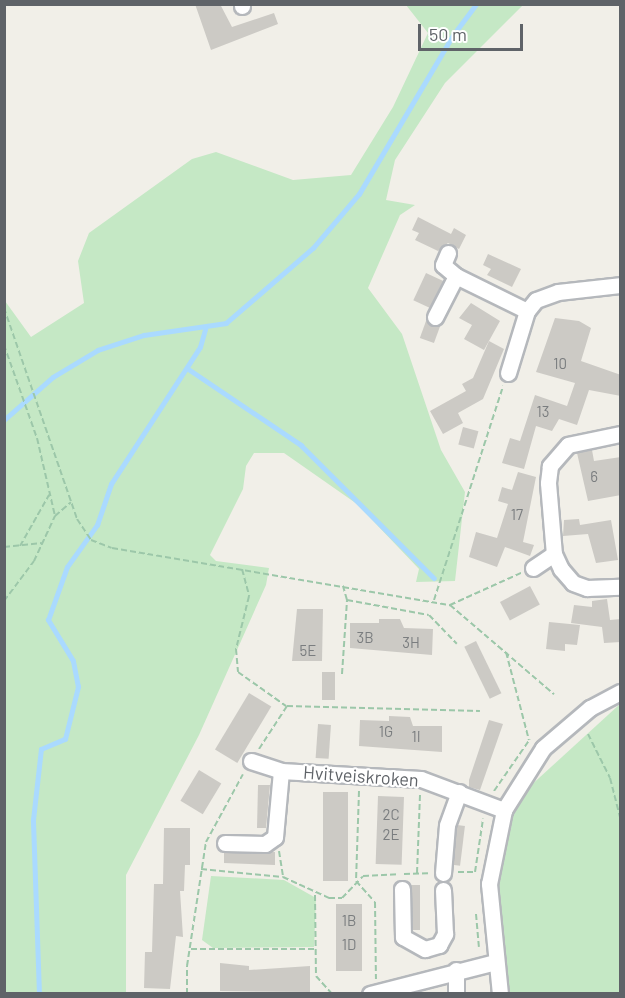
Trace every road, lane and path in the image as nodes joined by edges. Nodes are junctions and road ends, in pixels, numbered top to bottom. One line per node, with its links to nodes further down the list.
1 (448, 253): 2 (street)
2 (456, 276): 5 (street); 6 (street)
3 (621, 285): 5 (street)
4 (4, 308): 11 (path)
5 (527, 311): 8 (street)
6 (435, 317)
7 (4, 345): 10 (path)
8 (508, 373): 22 (path)
9 (621, 434): 16 (street)
10 (50, 494): 12 (path); 14 (path)
11 (71, 502): 12 (path); 18 (path)
12 (55, 516): 13 (path)
13 (42, 543): 14 (path); 23 (path)
14 (20, 546): 15 (path)
15 (4, 547)
16 (554, 554): 17 (street); 20 (street)
17 (533, 568): 24 (path)
18 (242, 569): 19 (path); 30 (path)
19 (344, 586): 21 (path); 22 (path)
20 (621, 587)
21 (347, 600): 25 (path); 27 (path)
22 (434, 600): 24 (path)
23 (4, 601)
24 (450, 605): 26 (path)
25 (457, 644)
26 (506, 652): 29 (path); 32 (path)
27 (342, 674)
28 (621, 692): 38 (street)
29 (554, 694)
30 (287, 706)
31 (588, 734): 39 (path)
32 (529, 740)
33 (252, 761): 34 (street, Hvitveiskroken)
34 (281, 771): 35 (street, Hvitveiskroken); 40 (street)
35 (421, 779): 36 (street, Hvitveiskroken); 44 (path)
36 (459, 792): 38 (street, Hvitveiskroken); 45 (street)
37 (359, 796): 47 (path)
38 (504, 810): 54 (street)
39 (621, 817)
40 (271, 842): 41 (street); 46 (path)
41 (225, 843)
42 (201, 869): 46 (path)
43 (475, 872): 45 (path)
44 (417, 873): 45 (path); 47 (path)
45 (443, 873)
46 (283, 878): 50 (path)
47 (356, 880): 50 (path); 58 (path)
48 (402, 889): 53 (street)
49 (443, 890): 53 (street)
50 (315, 895): 52 (path)
51 (191, 949): 52 (path)
52 (315, 949): 59 (path)
53 (425, 949): 56 (street)
54 (496, 963): 55 (street); 61 (street)
55 (456, 970): 56 (street); 60 (street)
56 (428, 977): 57 (street)
57 (410, 988): 58 (street)
58 (374, 992)
59 (332, 993)
60 (456, 993)
61 (500, 993)

